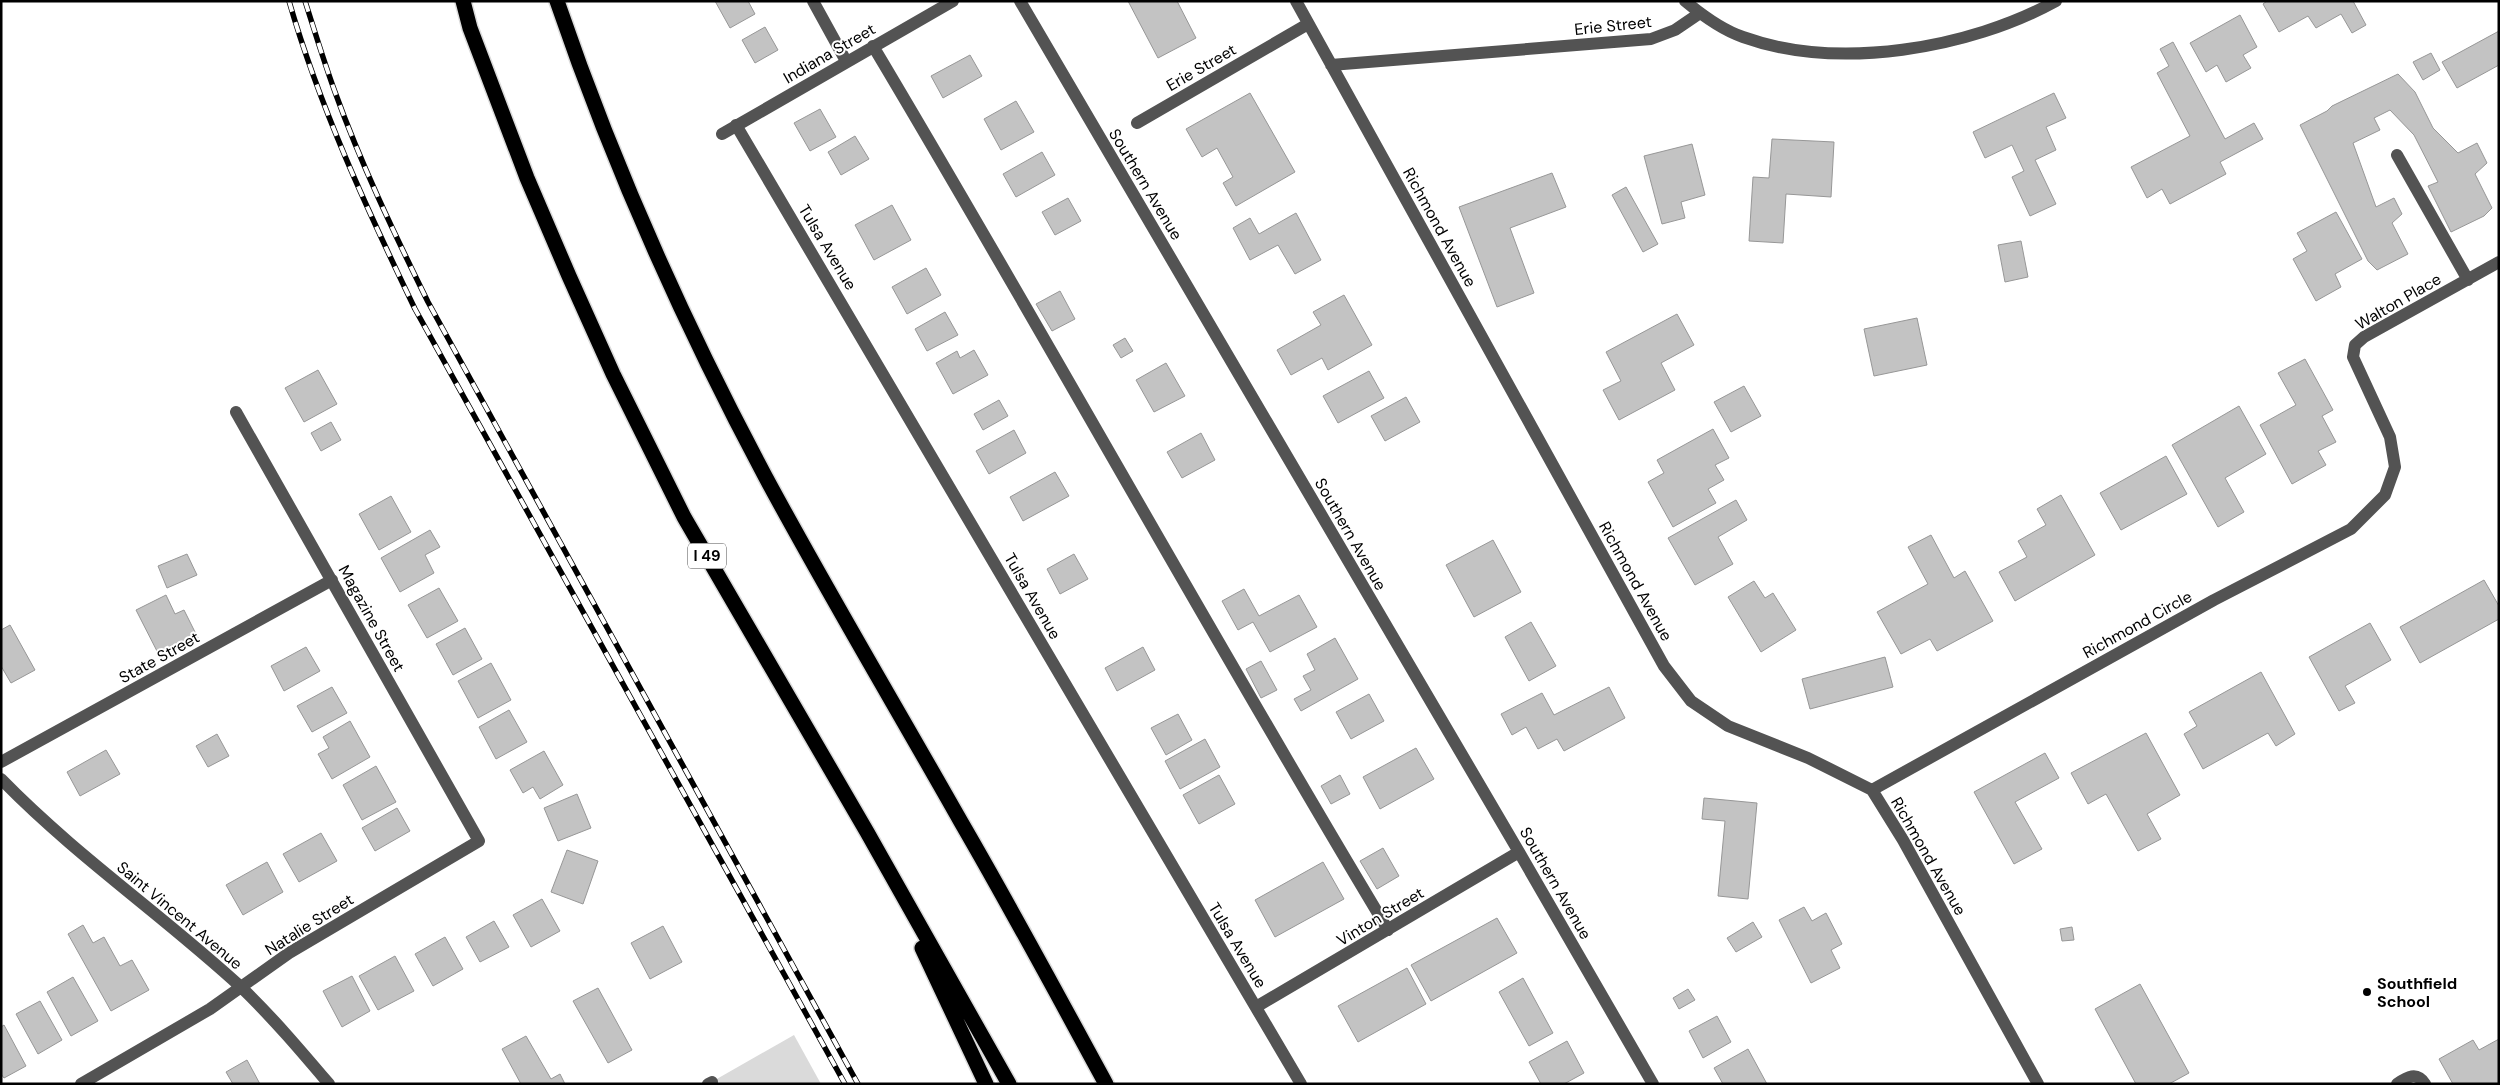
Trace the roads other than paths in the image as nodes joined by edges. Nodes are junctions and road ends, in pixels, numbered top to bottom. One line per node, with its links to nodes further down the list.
1 (463, 1): 26 (highway, I 49)
2 (557, 1): 36 (highway)
3 (813, 1): 12 (street)
4 (953, 1): 11 (street, Indiana Street)
5 (1020, 1): 28 (street, Southern Avenue)
6 (1296, 1): 10 (street, Richmond Avenue)
7 (1686, 1): 9 (street)
8 (2056, 1): 9 (street)
9 (1700, 13): 13 (street, Erie Street)
10 (1308, 24): 13 (street, Richmond Avenue); 14 (street, Erie Street)
11 (873, 46): 12 (street, Indiana Street); 29 (street)
12 (846, 61): 15 (street, Indiana Street)
13 (1331, 65): 25 (street, Richmond Avenue)
14 (1137, 123)
15 (736, 125): 16 (street, Indiana Street); 31 (street, Tulsa Avenue)
16 (722, 134)
17 (2397, 155): 19 (street, Walton Place)
18 (2499, 262): 19 (street, Walton Place)
19 (2468, 280): 21 (street, Walton Place)
20 (236, 412): 22 (street, Magazine Street)
21 (2395, 467): 25 (street, Richmond Circle)
22 (332, 580): 23 (street, State Street); 27 (street, Magazine Street)
23 (1, 762)
24 (1, 779): 30 (street, Saint Vincent Avenue)
25 (1872, 790): 39 (street, Richmond Avenue)
26 (867, 832): 34 (highway); 35 (highway, I 49)
27 (479, 841): 30 (street, Natalie Street)
28 (1519, 852): 29 (street, Vinton Street); 38 (street, Southern Avenue)
29 (1388, 930): 31 (street, Vinton Street)
30 (242, 988): 32 (street, Natalie Street); 33 (street, Saint Vincent Avenue)
31 (1256, 1008): 37 (street, Tulsa Avenue)
32 (81, 1084)
33 (329, 1084)
34 (986, 1084)
35 (1009, 1084)
36 (1106, 1084)
37 (1301, 1084)
38 (1653, 1084)
39 (2038, 1084)
40 (2397, 1084): 41 (street)
41 (2425, 1084)

